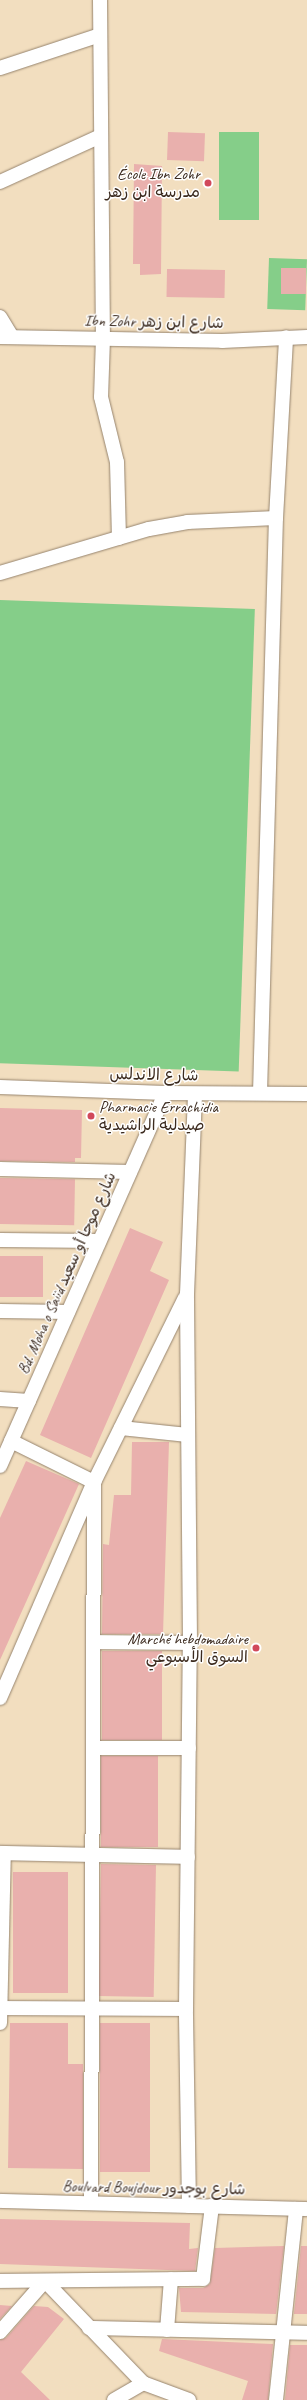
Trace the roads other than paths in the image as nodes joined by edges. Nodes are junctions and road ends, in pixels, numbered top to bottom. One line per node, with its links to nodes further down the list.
1 (100, 0): 2 (street)
2 (100, 35): 3 (street); 4 (street)
3 (0, 68)
4 (101, 136): 5 (street); 10 (street)
5 (0, 182)
6 (0, 317): 7 (street)
7 (6, 337): 10 (street, Ibn Zohr شارع ابن زهر)
8 (286, 337): 9 (street, Ibn Zohr شارع ابن زهر); 10 (street, Ibn Zohr شارع ابن زهر); 11 (street)
9 (307, 337)
10 (103, 338): 12 (street)
11 (276, 518): 12 (street); 16 (street)
12 (119, 538): 13 (street)
13 (0, 573)
14 (0, 1087): 15 (street, شارع الاندلس)
15 (165, 1093): 17 (street, شارع الاندلس); 20 (street, Bd. Moha o Saiid شارع موحا أو سعيد)
16 (260, 1093): 17 (street, شارع الاندلس); 18 (street, شارع الاندلس)
17 (194, 1094): 23 (street)
18 (307, 1094)
19 (0, 1169): 20 (street)
20 (130, 1172): 22 (street, Bd. Moha o Saiid شارع موحا أو سعيد)
21 (0, 1240): 22 (street)
22 (99, 1241): 25 (street, Bd. Moha o Saiid شارع موحا أو سعيد)
23 (187, 1294): 28 (street); 29 (street)
24 (0, 1311): 25 (street)
25 (68, 1312): 27 (street, Bd. Moha o Saiid شارع موحا أو سعيد)
26 (0, 1399): 27 (street)
27 (29, 1401): 30 (street, Bd. Moha o Saiid شارع موحا أو سعيد)
28 (121, 1428): 29 (street); 32 (street)
29 (188, 1435): 34 (street)
30 (11, 1441): 31 (street, Bd. Moha o Saiid شارع موحا أو سعيد); 32 (street)
31 (0, 1466)
32 (94, 1482): 33 (street); 35 (street)
33 (93, 1642): 34 (street); 37 (street)
34 (190, 1643): 38 (street)
35 (5, 1671): 36 (street)
36 (0, 1698)
37 (93, 1748): 38 (street); 40 (street)
38 (189, 1748): 41 (street)
39 (2, 1853): 40 (street); 42 (street)
40 (92, 1855): 41 (street); 43 (street)
41 (188, 1857): 44 (street)
42 (0, 2008): 43 (street); 45 (street)
43 (92, 2008): 44 (street); 47 (street)
44 (186, 2009): 48 (street)
45 (0, 2023)
46 (0, 2201): 47 (street, Boulvard Boujdour شارع بوجدور)
47 (90, 2203): 48 (street, Boulvard Boujdour شارع بوجدور)
48 (189, 2206): 49 (street, Boulvard Boujdour شارع بوجدور)
49 (212, 2206): 50 (street, Boulvard Boujdour شارع بوجدور); 51 (street)
50 (301, 2209): 57 (street)
51 (171, 2279): 52 (street); 55 (street)
52 (45, 2281): 53 (street); 54 (street); 56 (street)
53 (0, 2282)
54 (89, 2328): 55 (street); 59 (street)
55 (167, 2330): 57 (street)
56 (0, 2332)
57 (284, 2333): 58 (street); 62 (street)
58 (307, 2333)
59 (143, 2383): 60 (street); 61 (street)
60 (114, 2400)
61 (189, 2400)
62 (276, 2400)

